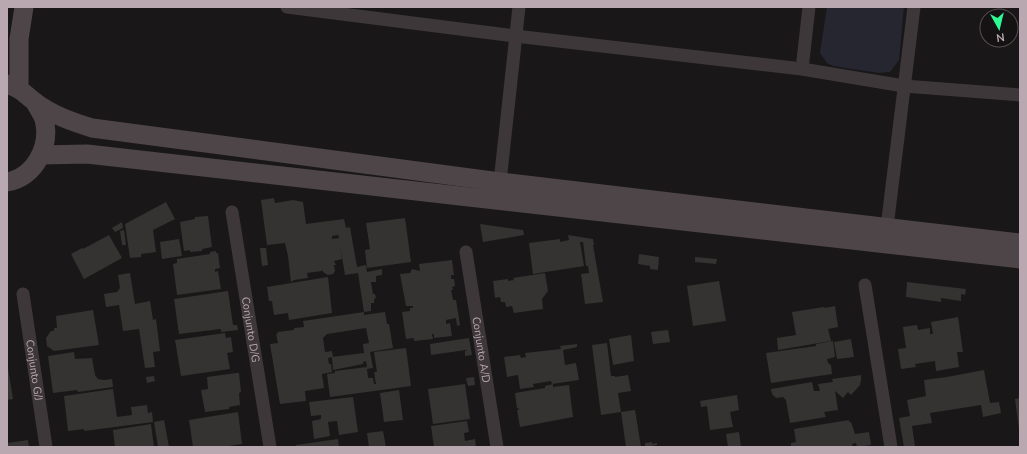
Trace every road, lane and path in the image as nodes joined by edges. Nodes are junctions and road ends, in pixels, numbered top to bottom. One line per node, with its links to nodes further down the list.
1 (24, 7): 8 (street)
2 (287, 7): 6 (street)
3 (519, 7): 6 (street)
4 (810, 7): 7 (street)
5 (914, 7): 9 (street)
6 (515, 36): 7 (street); 14 (street)
7 (802, 69): 9 (street)
8 (13, 86): 11 (street)
9 (904, 86): 10 (street); 16 (street)
10 (1020, 95)
11 (36, 102): 12 (street); 14 (street)
12 (41, 155): 13 (street); 19 (street)
13 (7, 182)
14 (500, 182): 16 (street)
15 (232, 212): 23 (street, Conjunto D/G)
16 (887, 227): 17 (street)
17 (1020, 244)
18 (466, 252): 24 (street, Conjunto A/D)
19 (1020, 259)
20 (865, 285): 25 (street)
21 (23, 294): 22 (street, Conjunto G/J)
22 (46, 447)
23 (270, 447)
24 (497, 447)
25 (891, 447)

